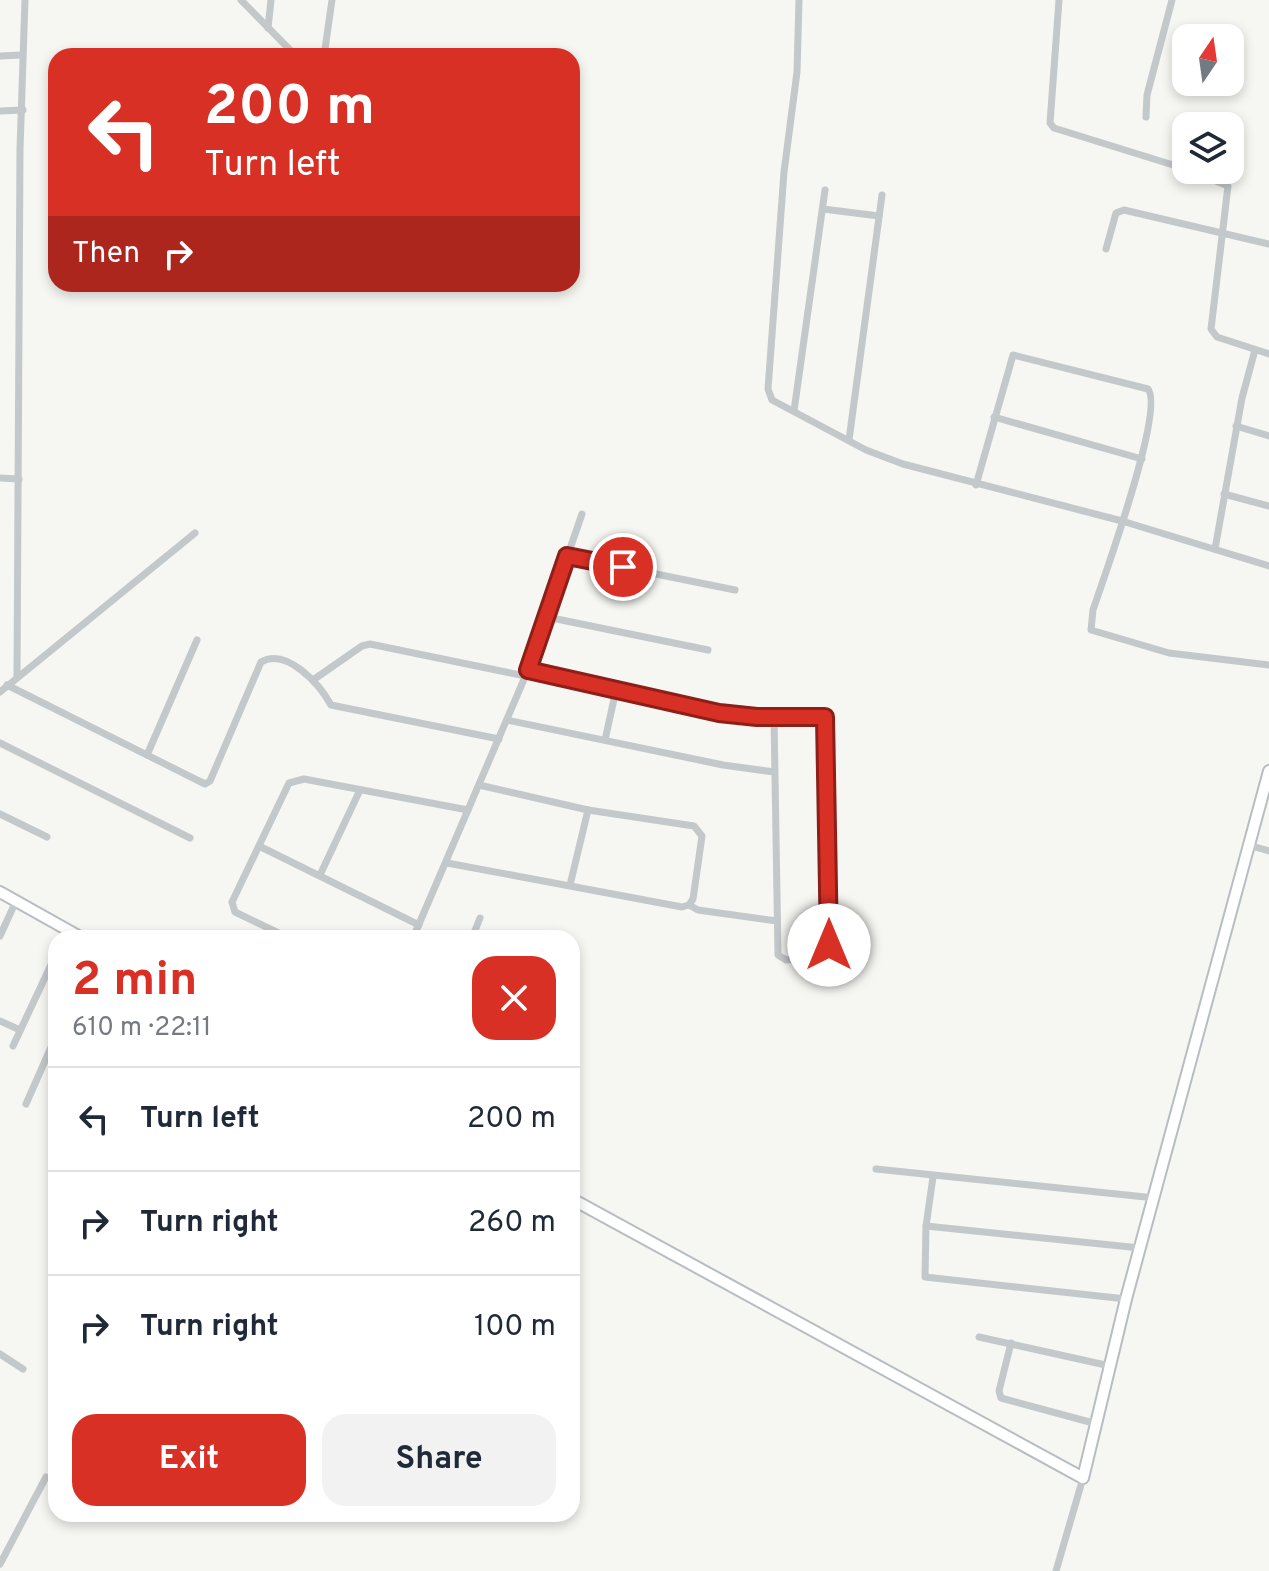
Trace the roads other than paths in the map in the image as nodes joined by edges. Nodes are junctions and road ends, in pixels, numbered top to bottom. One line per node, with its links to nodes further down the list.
1 (25, 0): 11 (street)
2 (241, 0): 8 (street)
3 (271, 0): 8 (street)
4 (332, 0): 10 (street)
5 (799, 0): 27 (street)
6 (1059, 0): 16 (street)
7 (1172, 0): 15 (street)
8 (268, 28): 9 (street)
9 (288, 48)
10 (325, 48)
11 (22, 55): 12 (street); 13 (street)
12 (0, 56)
13 (23, 110): 14 (street); 34 (street)
14 (0, 111)
15 (1146, 117)
16 (1172, 165)
17 (1223, 184): 22 (street)
18 (825, 190): 20 (street)
19 (882, 195): 21 (street)
20 (823, 209): 21 (street); 27 (street)
21 (879, 216): 31 (street)
22 (1221, 234): 23 (street); 24 (street); 25 (street)
23 (1269, 244)
24 (1106, 249)
25 (1255, 350): 26 (street); 29 (street)
26 (1269, 354)
27 (794, 411): 31 (street)
28 (994, 417): 32 (street); 32 (street); 35 (street)
29 (1236, 426): 30 (street); 36 (street)
30 (1269, 436)
31 (849, 440): 35 (street)
32 (1142, 459): 39 (street)
33 (0, 478): 34 (street)
34 (19, 479): 50 (street)
35 (976, 485): 39 (street)
36 (1224, 494): 37 (street); 41 (street)
37 (1269, 506)
38 (582, 514): 42 (street)
39 (1122, 521): 41 (street); 48 (street)
40 (195, 533): 50 (street)
41 (1215, 549): 43 (street)
42 (567, 556): 44 (street); 45 (street)
43 (1269, 566)
44 (735, 590)
45 (547, 617): 47 (street); 49 (street)
46 (197, 640): 60 (street)
47 (708, 650)
48 (1269, 665)
49 (526, 673): 51 (street); 53 (street); 56 (street)
50 (17, 676): 52 (street)
51 (313, 680): 57 (street); 60 (street)
52 (7, 685): 54 (street); 60 (street)
53 (616, 690): 55 (street); 58 (street)
54 (0, 692)
55 (774, 717): 62 (street); 80 (street)
56 (507, 720): 57 (street); 58 (street)
57 (499, 739): 63 (street)
58 (605, 740): 62 (street)
59 (0, 743): 69 (street)
60 (147, 755)
61 (1269, 771): 70 (street)
62 (774, 772): 80 (street)
63 (479, 785): 65 (street); 66 (street)
64 (360, 790): 65 (street); 71 (street); 74 (street)
65 (468, 810): 73 (street)
66 (588, 810): 75 (street); 78 (street)
67 (0, 814): 68 (street)
68 (47, 837)
69 (190, 838)
70 (1248, 845): 72 (street); 95 (street)
71 (259, 846): 74 (street); 83 (street)
72 (1269, 851)
73 (447, 863): 75 (street); 81 (street)
74 (320, 875): 81 (street)
75 (570, 885): 78 (street)
76 (0, 892): 77 (street)
77 (16, 901): 82 (street); 86 (street)
78 (689, 905): 80 (street)
79 (480, 918): 85 (street)
80 (777, 921)
81 (419, 925): 84 (street)
82 (60, 930)
83 (272, 930)
84 (417, 930)
85 (475, 930)
86 (0, 936)
87 (48, 971): 89 (street)
88 (0, 1021): 89 (street)
89 (20, 1030): 90 (street)
90 (13, 1046)
91 (48, 1054): 92 (street)
92 (26, 1104)
93 (876, 1169): 94 (street)
94 (933, 1177): 95 (street); 97 (street)
95 (1155, 1198): 98 (street)
96 (580, 1203): 107 (street)
97 (926, 1226): 98 (street); 99 (street)
98 (1140, 1248): 99 (street)
99 (1126, 1299): 103 (street)
100 (979, 1337): 101 (street)
101 (1011, 1343): 103 (street); 105 (street)
102 (0, 1354): 104 (street)
103 (1110, 1366): 105 (street)
104 (23, 1369)
105 (1097, 1424): 107 (street)
106 (46, 1477): 108 (street)
107 (1083, 1478): 109 (street)
108 (0, 1564)
109 (1056, 1571)

